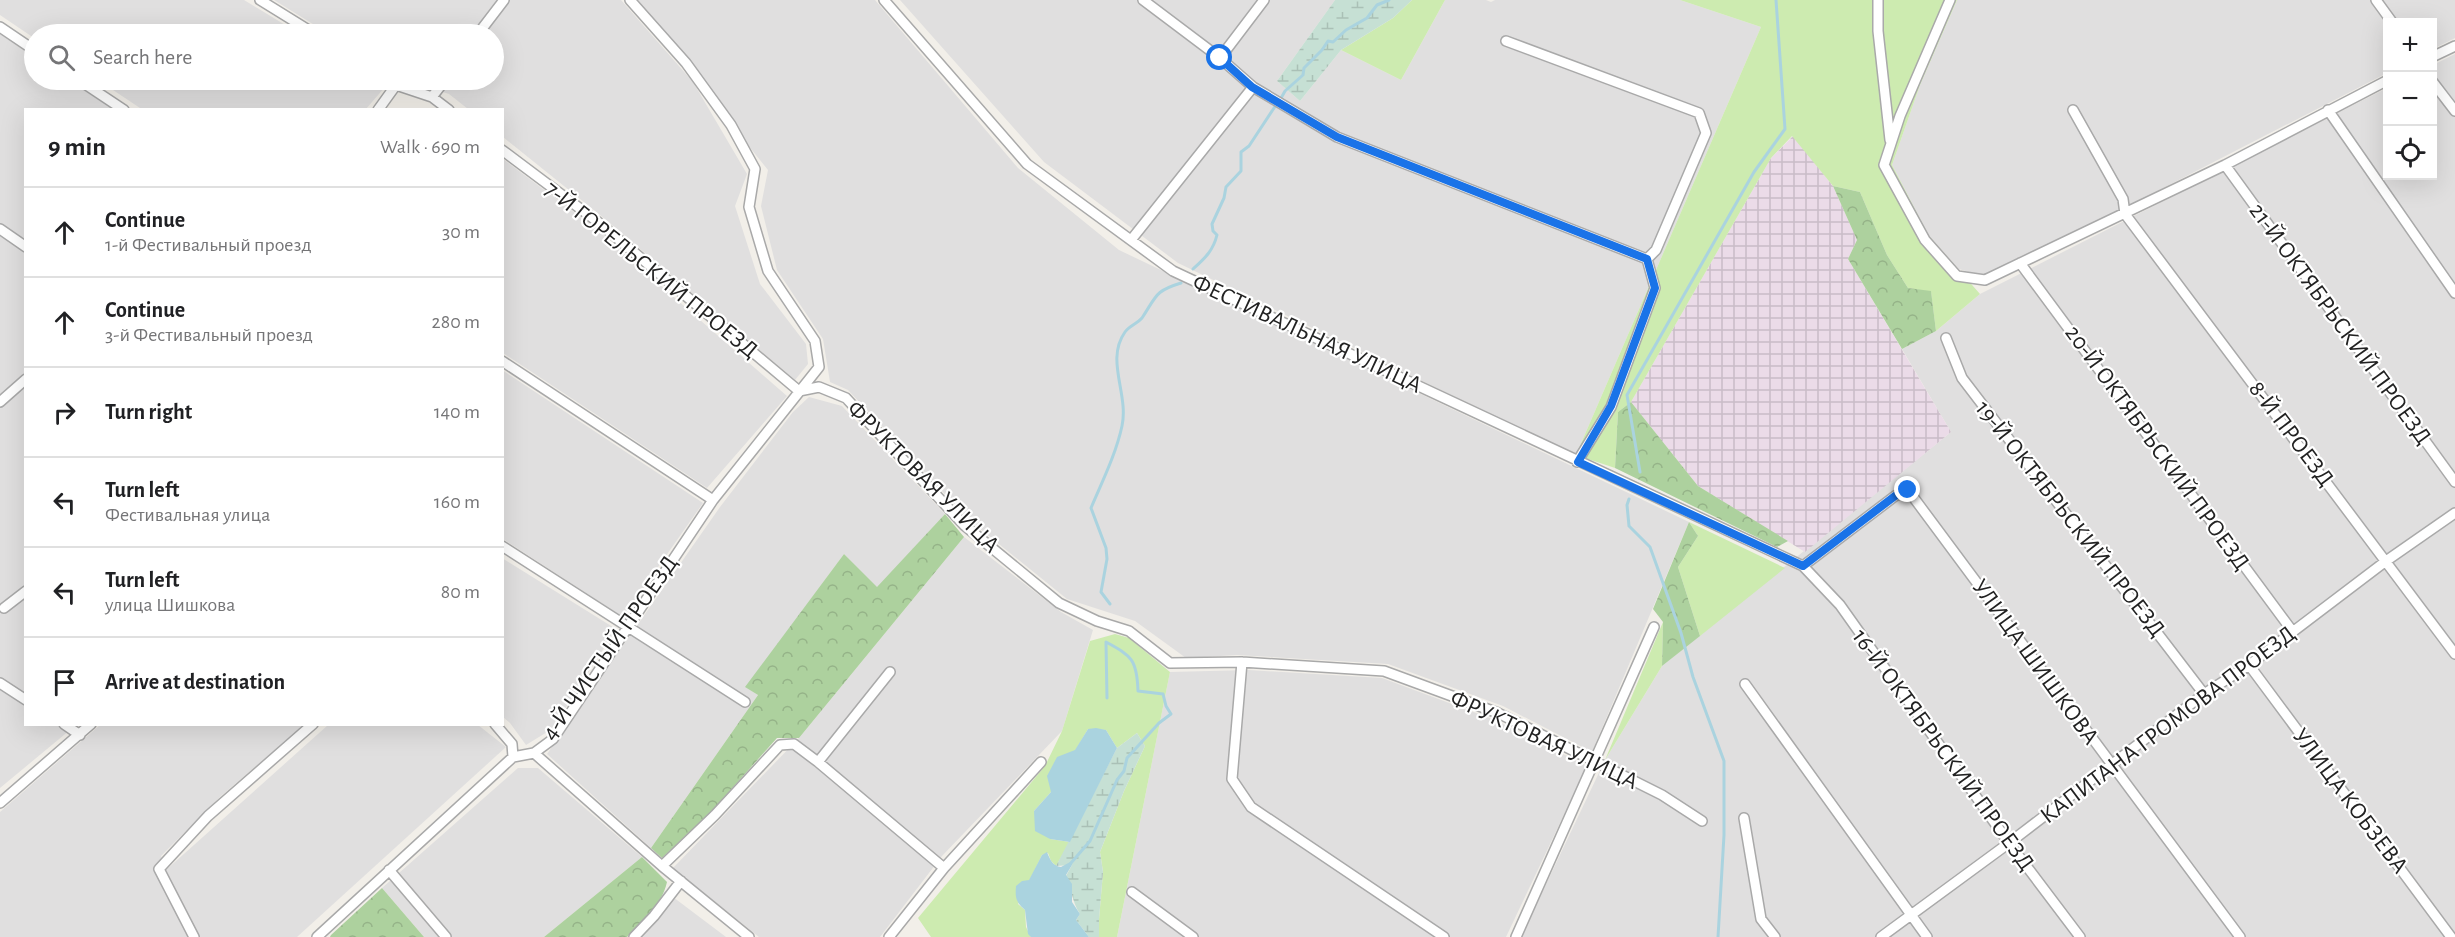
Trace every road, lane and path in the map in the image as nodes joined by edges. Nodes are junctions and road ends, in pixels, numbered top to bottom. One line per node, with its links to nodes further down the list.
1 (260, 0): 11 (street)
2 (504, 0): 12 (street)
3 (630, 0): 46 (street, 4-Й ЧИСТЫЙ ПРОЕЗД)
4 (884, 0): 38 (street, ФЕСТИВАЛЬНАЯ УЛИЦА)
5 (1143, 0): 18 (street)
6 (1264, 0): 18 (street)
7 (1878, 0): 33 (street)
8 (1950, 0): 33 (street)
9 (2376, 0): 10 (street)
10 (2388, 18)
11 (299, 24)
12 (486, 24)
13 (0, 27): 15 (street)
14 (1506, 41): 40 (street)
15 (24, 43)
16 (2455, 46): 17 (street)
17 (2437, 55)
18 (1220, 58): 21 (street)
19 (2383, 82): 31 (street)
20 (2437, 86): 32 (street)
21 (1252, 87): 38 (street); 40 (street)
22 (94, 90): 27 (street)
23 (392, 90): 28 (street)
24 (411, 90): 26 (street)
25 (437, 90): 26 (street)
26 (432, 97): 29 (street)
27 (121, 108)
28 (379, 108)
29 (446, 108)
30 (2073, 110): 36 (street, 8-Й ПРОЕЗД)
31 (2328, 110): 35 (street); 42 (street)
32 (2455, 111)
33 (1891, 145): 41 (street)
34 (504, 152): 46 (street, 7-Й ГОРЕЛЬСКИЙ ПРОЕЗД)
35 (2225, 165): 36 (street); 49 (street, 21-Й ОКТЯБРЬСКИЙ ПРОЕЗД)
36 (2126, 214): 41 (street); 53 (street, 8-Й ПРОЕЗД)
37 (0, 229): 39 (street)
38 (1131, 240): 48 (street, ФЕСТИВАЛЬНАЯ УЛИЦА)
39 (24, 245)
40 (1647, 259): 48 (street)
41 (2020, 263): 59 (street, 20-Й ОКТЯБРЬСКИЙ ПРОЕЗД)
42 (2455, 293)
43 (1946, 338): 66 (street, 19-Й ОКТЯБРЬСКИЙ ПРОЕЗД)
44 (504, 361): 50 (street)
45 (24, 381): 47 (street)
46 (799, 392): 50 (street, 4-Й ЧИСТЫЙ ПРОЕЗД); 61 (street, ФРУКТОВАЯ УЛИЦА)
47 (0, 402)
48 (1578, 462): 54 (street, ФЕСТИВАЛЬНАЯ УЛИЦА)
49 (2455, 482)
50 (713, 500): 57 (street, 4-Й ЧИСТЫЙ ПРОЕЗД)
51 (2455, 513): 53 (street, КАПИТАНА ГРОМОВА ПРОЕЗД)
52 (504, 547): 57 (street)
53 (2386, 561): 59 (street, КАПИТАНА ГРОМОВА ПРОЕЗД); 60 (street, 8-Й ПРОЕЗД)
54 (1803, 566): 79 (street, УЛИЦА ШИШКОВА); 83 (street, 16-Й ОКТЯБРЬСКИЙ ПРОЕЗД)
55 (24, 593): 56 (street)
56 (4, 608)
57 (627, 627): 68 (street); 74 (street, 4-Й ЧИСТЫЙ ПРОЕЗД)
58 (1654, 627): 78 (street)
59 (2293, 632): 62 (street, КАПИТАНА ГРОМОВА ПРОЕЗД)
60 (2455, 654)
61 (1242, 662): 78 (street, ФРУКТОВАЯ УЛИЦА); 97 (street)
62 (2249, 665): 66 (street, КАПИТАНА ГРОМОВА ПРОЕЗД); 104 (street, УЛИЦА КОБЗЕВА)
63 (890, 672): 76 (street)
64 (0, 683): 67 (street)
65 (1745, 684): 89 (street)
66 (2204, 694): 79 (street, КАПИТАНА ГРОМОВА ПРОЕЗД)
67 (24, 698)
68 (745, 702)
69 (67, 726): 73 (street)
70 (89, 726): 73 (street)
71 (311, 726): 90 (street)
72 (497, 726): 75 (street)
73 (80, 735): 80 (street)
74 (534, 753): 75 (street, 4-Й ЧИСТЫЙ ПРОЕЗД); 84 (street)
75 (513, 757): 86 (street, 4-Й ЧИСТЫЙ ПРОЕЗД)
76 (818, 762): 84 (street); 85 (street)
77 (1041, 762): 85 (street)
78 (1596, 762): 82 (street, ФРУКТОВАЯ УЛИЦА); 98 (street)
79 (2111, 765): 83 (street, КАПИТАНА ГРОМОВА ПРОЕЗД); 103 (street, УЛИЦА ШИШКОВА)
80 (0, 803)
81 (1744, 818): 99 (street)
82 (1702, 820)
83 (2009, 843): 89 (street, КАПИТАНА ГРОМОВА ПРОЕЗД); 102 (street, 16-Й ОКТЯБРЬСКИЙ ПРОЕЗД)
84 (662, 866): 87 (street)
85 (944, 868): 95 (street)
86 (389, 870): 91 (street, 4-Й ЧИСТЫЙ ПРОЕЗД); 92 (street)
87 (681, 881): 93 (street); 94 (street)
88 (1132, 892): 96 (street)
89 (1911, 915): 100 (street, КАПИТАНА ГРОМОВА ПРОЕЗД); 101 (street)
90 (194, 937)
91 (317, 937)
92 (446, 937)
93 (634, 937)
94 (749, 937)
95 (890, 937)
96 (1193, 937)
97 (1444, 937)
98 (1516, 937)
99 (1775, 937)
100 (1881, 937)
101 (1927, 937)
102 (2080, 937)
103 (2240, 937)
104 (2451, 937)

